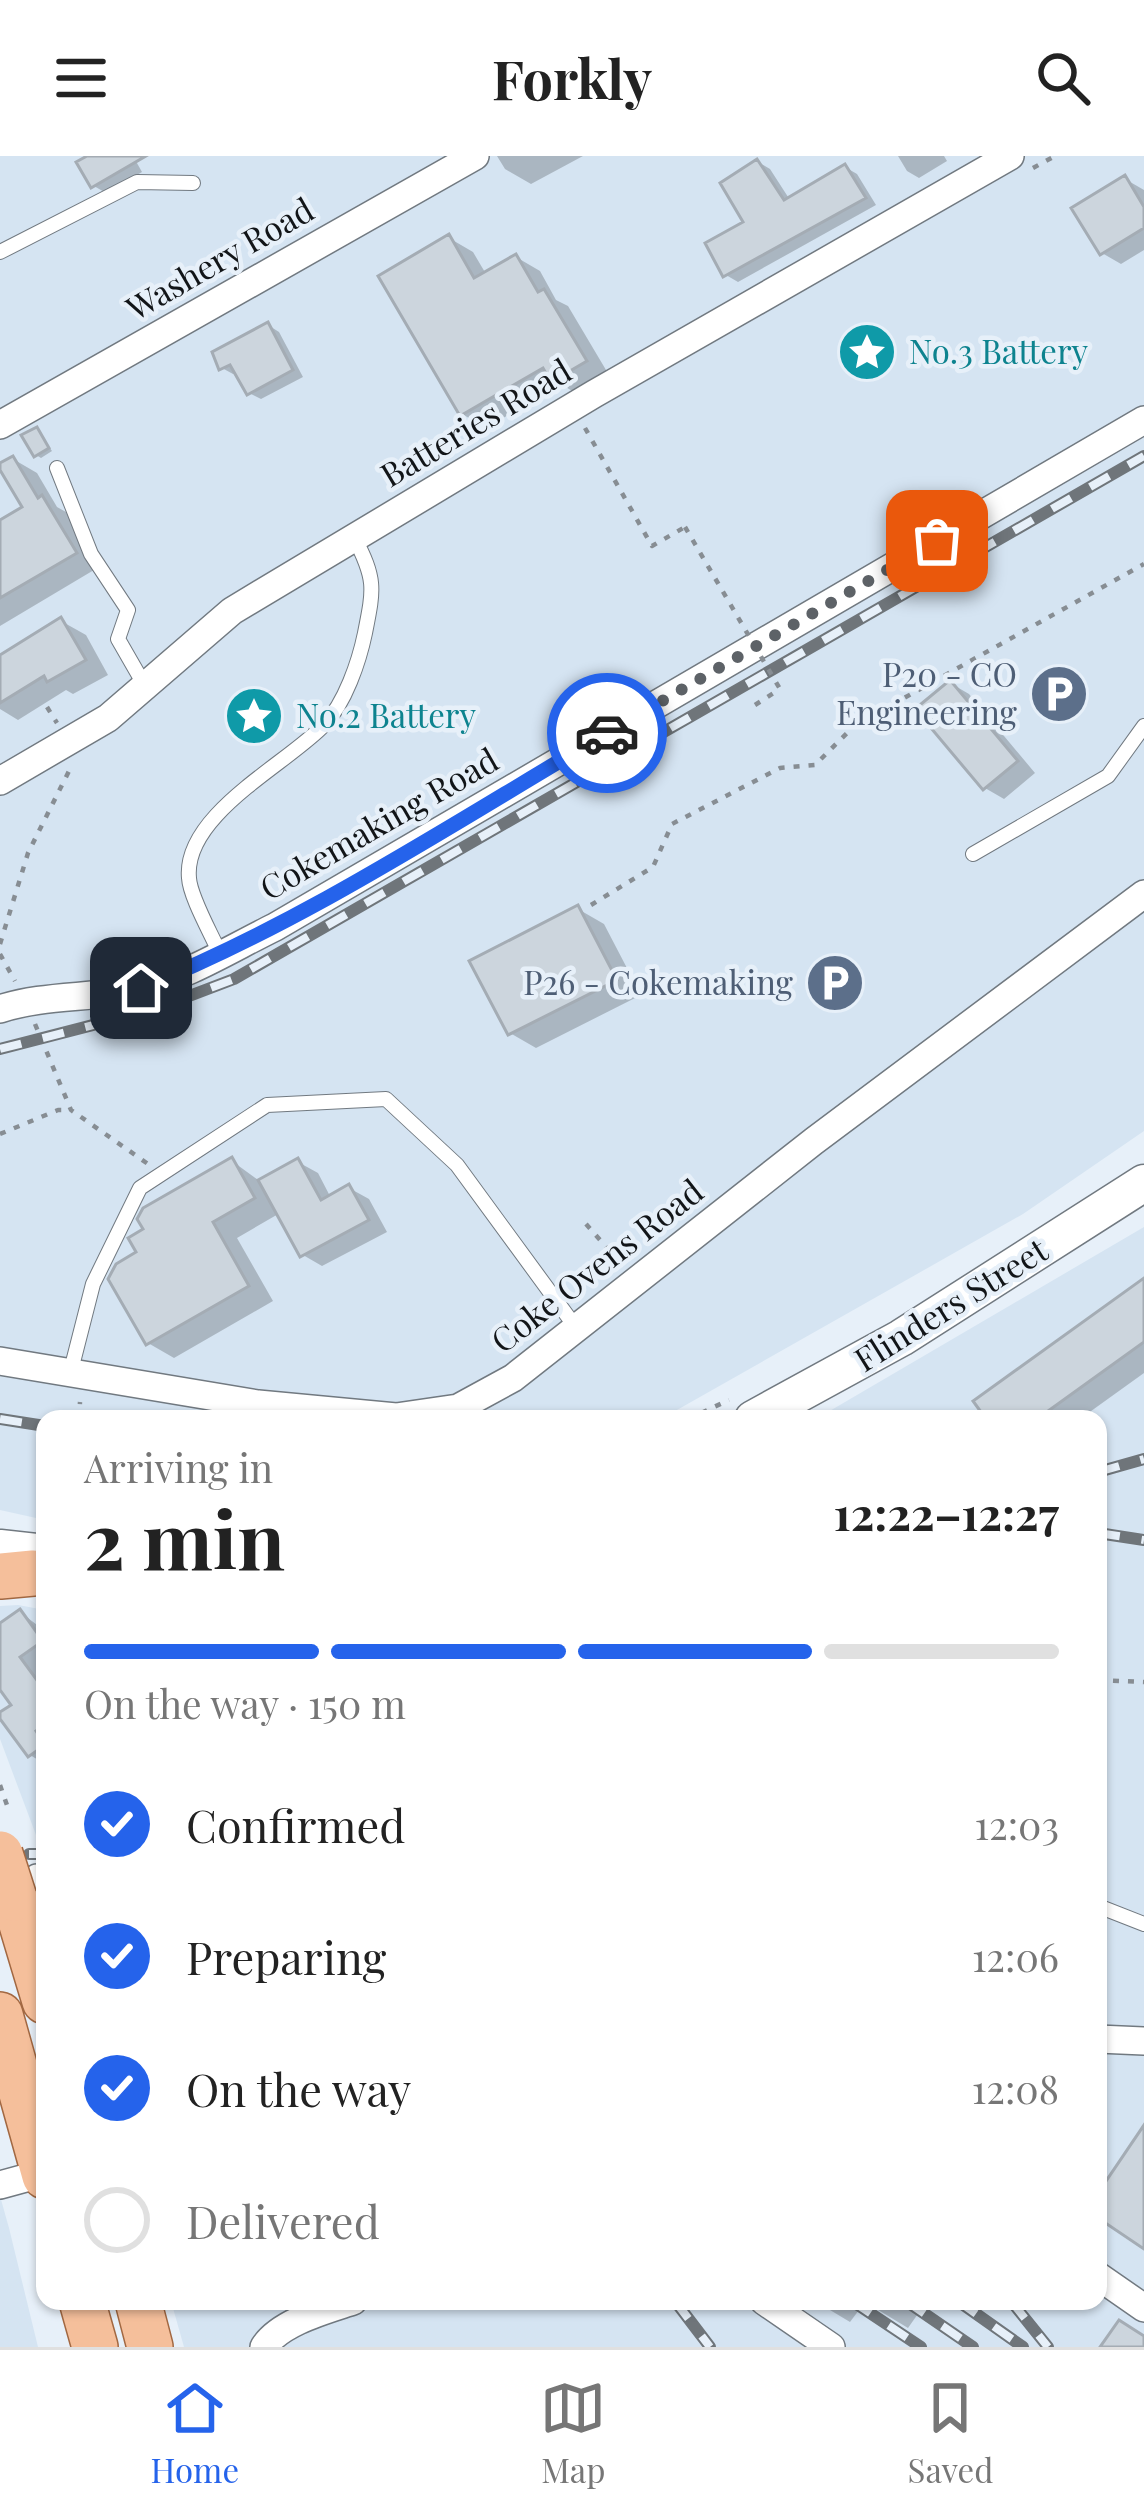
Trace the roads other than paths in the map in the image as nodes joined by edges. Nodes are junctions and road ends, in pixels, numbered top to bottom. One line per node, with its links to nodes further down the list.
1 (475, 156): 6 (street, Washery Road)
2 (1010, 156): 8 (street, Batteries Road)
3 (193, 184): 4 (lane)
4 (0, 252)
5 (1144, 420): 14 (street, Cokemaking Road)
6 (0, 425)
7 (57, 468): 9 (lane)
8 (354, 537): 9 (street, Batteries Road); 14 (lane)
9 (145, 686): 11 (street, Batteries Road)
10 (1144, 726): 12 (lane)
11 (0, 781)
12 (973, 854)
13 (1144, 894): 17 (street, Coke Ovens Road)
14 (220, 954): 15 (street, Cokemaking Road)
15 (13, 1005)
16 (1144, 1183): 22 (street, Flinders Street)
17 (577, 1329): 19 (lane); 21 (street, Coke Ovens Road)
18 (0, 1360): 19 (street, Coke Ovens Road)
19 (70, 1374): 20 (street, Coke Ovens Road)
20 (312, 1410)
21 (443, 1410)
22 (769, 1410)
23 (21, 1864): 26 (main road)
24 (1107, 1910): 25 (lane)
25 (1144, 1924)
26 (36, 1950)
27 (0, 2015): 30 (main road)
28 (1107, 2039): 29 (street)
29 (1144, 2041)
30 (30, 2156): 31 (street)
31 (0, 2185)
32 (1107, 2282): 33 (street)
33 (1144, 2308)
34 (85, 2310): 38 (main road)
35 (140, 2310): 39 (main road)
36 (326, 2310): 40 (street)
37 (777, 2310): 41 (street)
38 (95, 2347)
39 (150, 2347)
40 (264, 2347)
41 (831, 2347)

